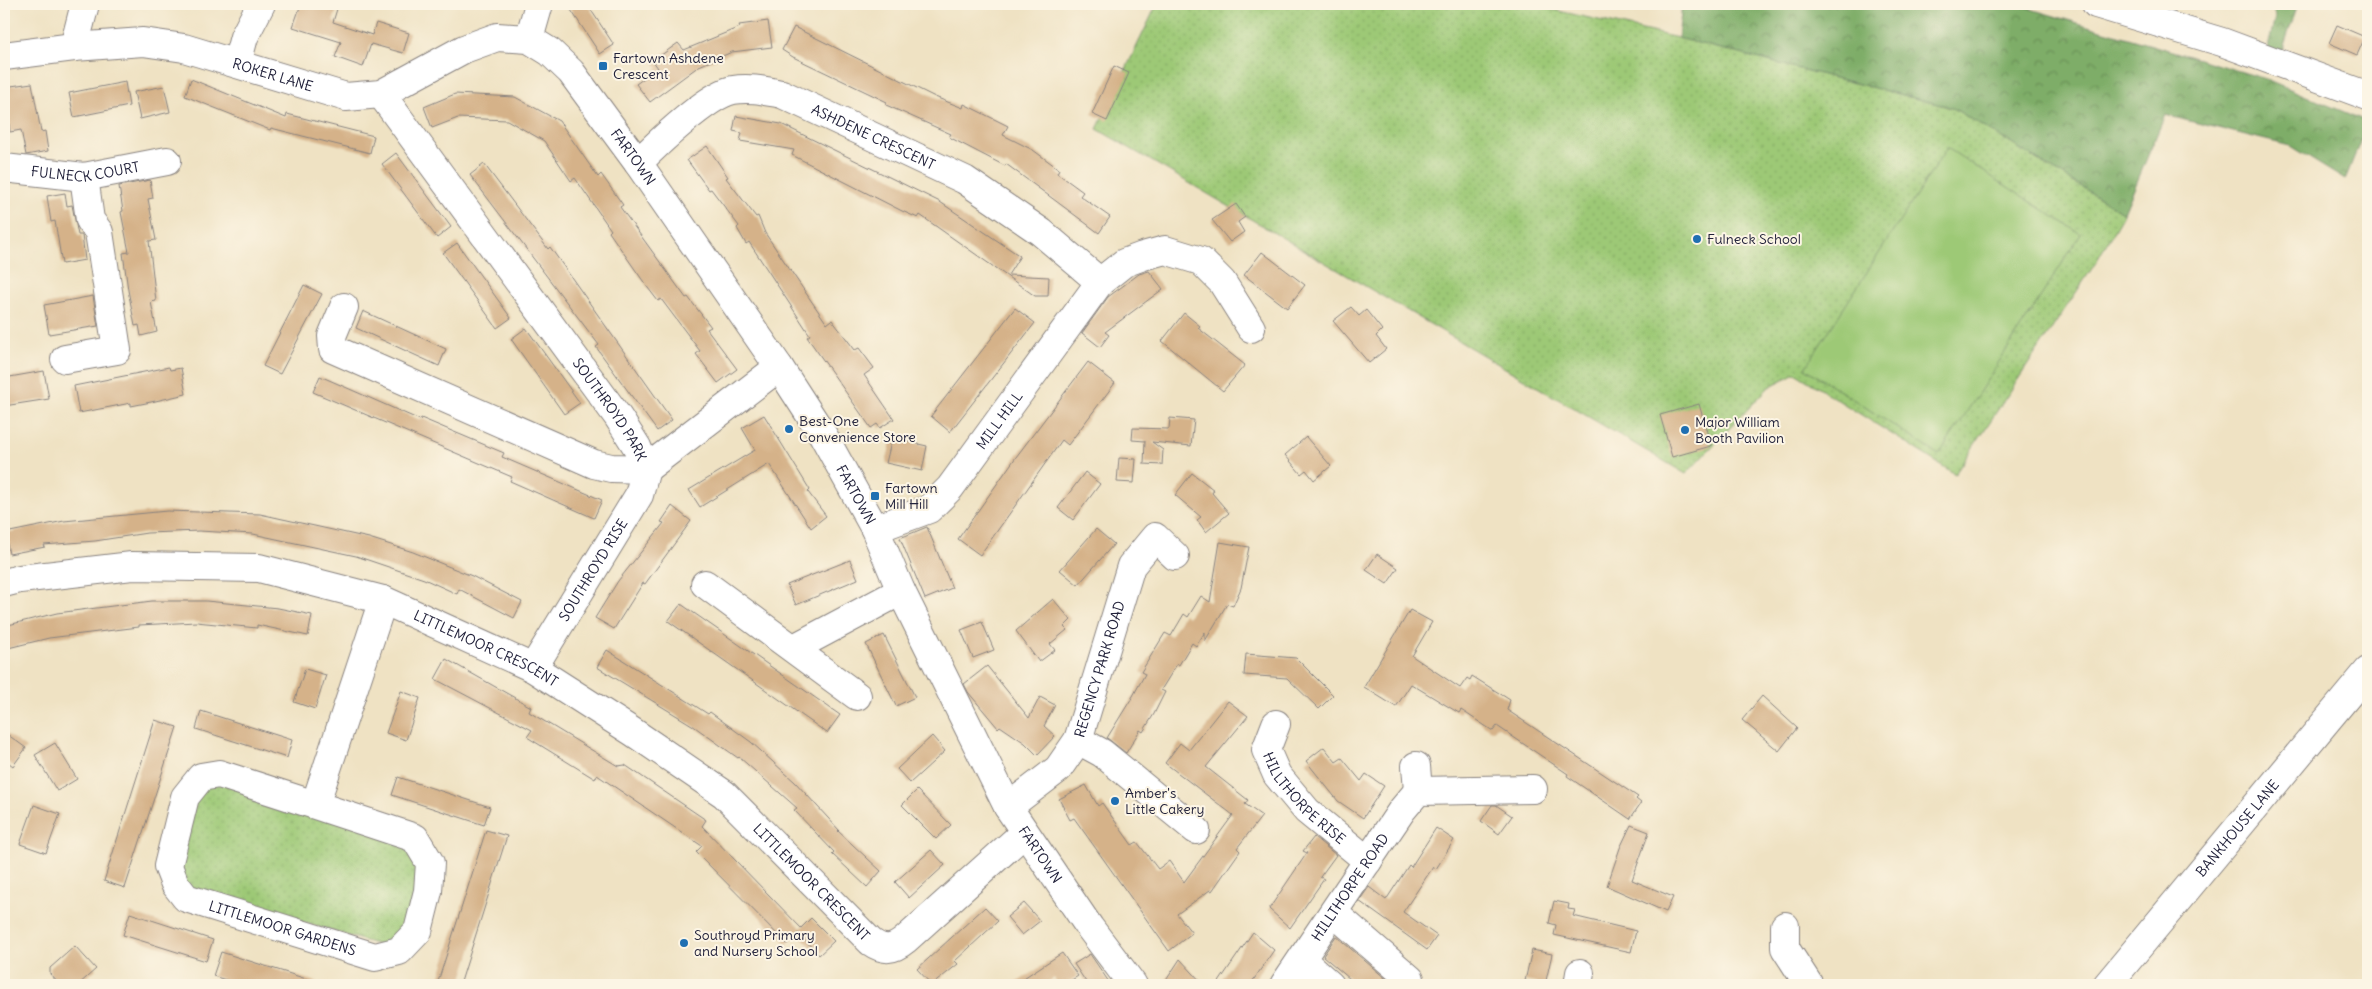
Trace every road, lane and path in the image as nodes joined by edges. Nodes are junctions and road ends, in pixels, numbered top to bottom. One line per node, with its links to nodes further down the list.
1 (85, 4): 6 (street)
2 (261, 4): 8 (street)
3 (539, 4): 5 (street)
4 (2096, 4): 10 (street)
5 (529, 39): 9 (street, ROKER LANE); 12 (street, FARTOWN)
6 (74, 47): 7 (street, ROKER LANE); 8 (street, ROKER LANE)
7 (4, 56)
8 (237, 63): 9 (street, ROKER LANE)
9 (381, 94): 20 (street, SOUTHROYD PARK)
10 (2368, 96)
11 (167, 161): 14 (street, FULNECK COURT)
12 (638, 163): 15 (street, ASHDENE CRESCENT); 19 (street, FARTOWN)
13 (4, 168): 14 (street, FULNECK COURT)
14 (84, 177): 18 (street)
15 (1100, 282): 17 (street, MILL HILL); 21 (street, MILL HILL)
16 (344, 307): 20 (street, SOUTHROYD PARK)
17 (1238, 317)
18 (65, 359)
19 (779, 367): 20 (street); 21 (street, FARTOWN)
20 (646, 468): 28 (street, SOUTHROYD RISE)
21 (875, 529): 25 (street, FARTOWN)
22 (1175, 556): 32 (street, REGENCY PARK ROAD)
23 (4, 583): 26 (street, LITTLEMOOR CRESCENT)
24 (706, 584): 27 (street)
25 (901, 591): 27 (street); 35 (street, FARTOWN)
26 (383, 600): 28 (street, LITTLEMOOR CRESCENT); 34 (street)
27 (794, 648): 30 (street)
28 (533, 668): 37 (street, LITTLEMOOR CRESCENT)
29 (2368, 671): 47 (street, BANKHOUSE LANE)
30 (857, 696)
31 (1276, 724): 38 (street, HILLTHORPE RISE)
32 (1078, 740): 35 (street, REGENCY PARK ROAD); 36 (street)
33 (1533, 789): 38 (street, HILLTHORPE ROAD)
34 (315, 805): 34 (street, LITTLEMOOR GARDENS)
35 (1008, 806): 37 (street, FARTOWN)
36 (1196, 830)
37 (1024, 833): 43 (street, FARTOWN)
38 (1368, 861): 39 (street, HILLTHORPE ROAD)
39 (1334, 913): 41 (street, HILLTHORPE ROAD); 42 (street)
40 (1785, 926): 46 (street)
41 (1302, 960): 44 (street, HILLTHORPE ROAD); 45 (street)
42 (1410, 979)
43 (1133, 985)
44 (1284, 985)
45 (1330, 985)
46 (1809, 985)
47 (2107, 985)

